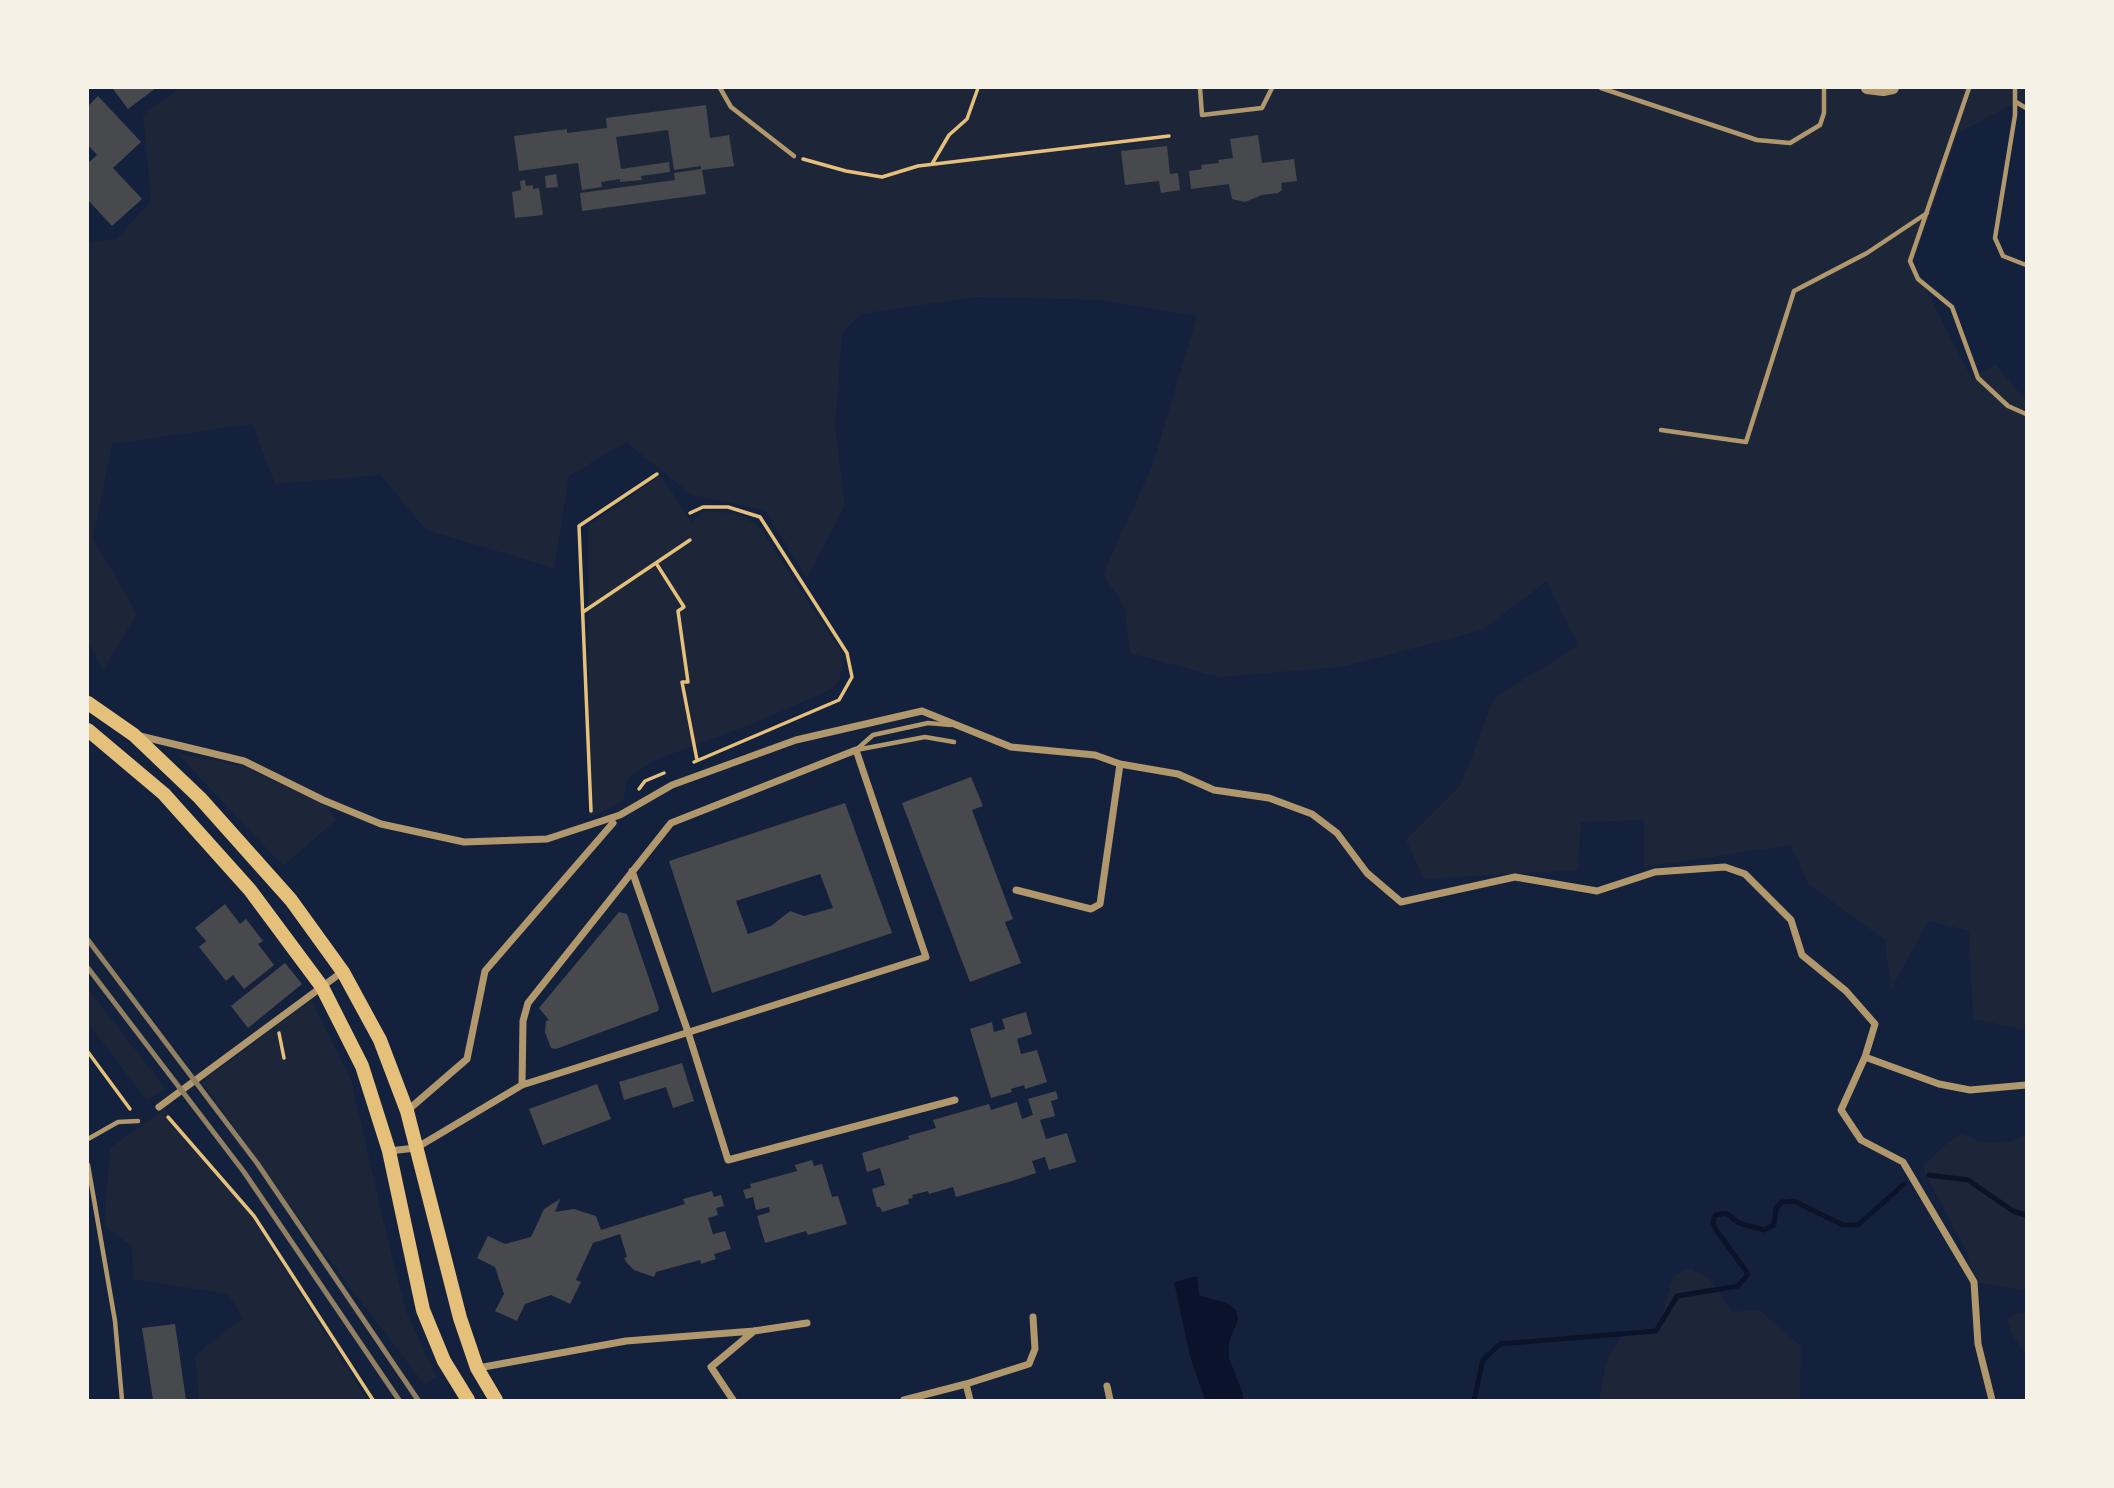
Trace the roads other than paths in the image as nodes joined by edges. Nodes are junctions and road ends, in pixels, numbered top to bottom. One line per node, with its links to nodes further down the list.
1 (720, 88): 12 (lane)
2 (1200, 88): 3 (lane)
3 (1272, 88)
4 (1601, 88): 5 (lane)
5 (1824, 88)
6 (1867, 88): 7 (street)
7 (1893, 88)
8 (1969, 88): 13 (lane)
9 (2015, 88): 10 (lane)
10 (2015, 102): 11 (lane); 14 (lane)
11 (2026, 108)
12 (794, 156)
13 (1927, 214): 15 (lane); 16 (lane)
14 (2026, 265)
15 (2026, 414)
16 (1661, 430)
17 (88, 703): 20 (main road)
18 (958, 725): 20 (street); 22 (lane); 23 (street)
19 (88, 730): 28 (main road)
20 (134, 735): 27 (main road)
21 (954, 741): 22 (lane)
22 (856, 750): 25 (street); 29 (street)
23 (1120, 764): 26 (street); 30 (street)
24 (613, 823): 35 (street)
25 (632, 871): 29 (street); 31 (street)
26 (1016, 890)
27 (343, 972): 28 (street); 35 (main road)
28 (322, 987): 34 (street); 39 (main road)
29 (688, 1032): 31 (street); 33 (street)
30 (1865, 1057): 32 (street); 54 (street)
31 (522, 1085): 38 (street)
32 (2026, 1085)
33 (955, 1101)
34 (159, 1107)
35 (407, 1111): 38 (main road)
36 (138, 1121): 37 (lane)
37 (88, 1139)
38 (416, 1147): 39 (street); 44 (main road)
39 (389, 1151): 48 (main road)
40 (88, 1165): 47 (lane)
41 (1033, 1317): 45 (street)
42 (807, 1323): 43 (street)
43 (754, 1331): 44 (street); 50 (street)
44 (477, 1368): 49 (main road)
45 (966, 1384): 51 (street); 52 (street)
46 (1107, 1386): 53 (street)
47 (122, 1401)
48 (468, 1401)
49 (496, 1401)
50 (733, 1401)
51 (904, 1401)
52 (970, 1401)
53 (1110, 1401)
54 (1993, 1401)

